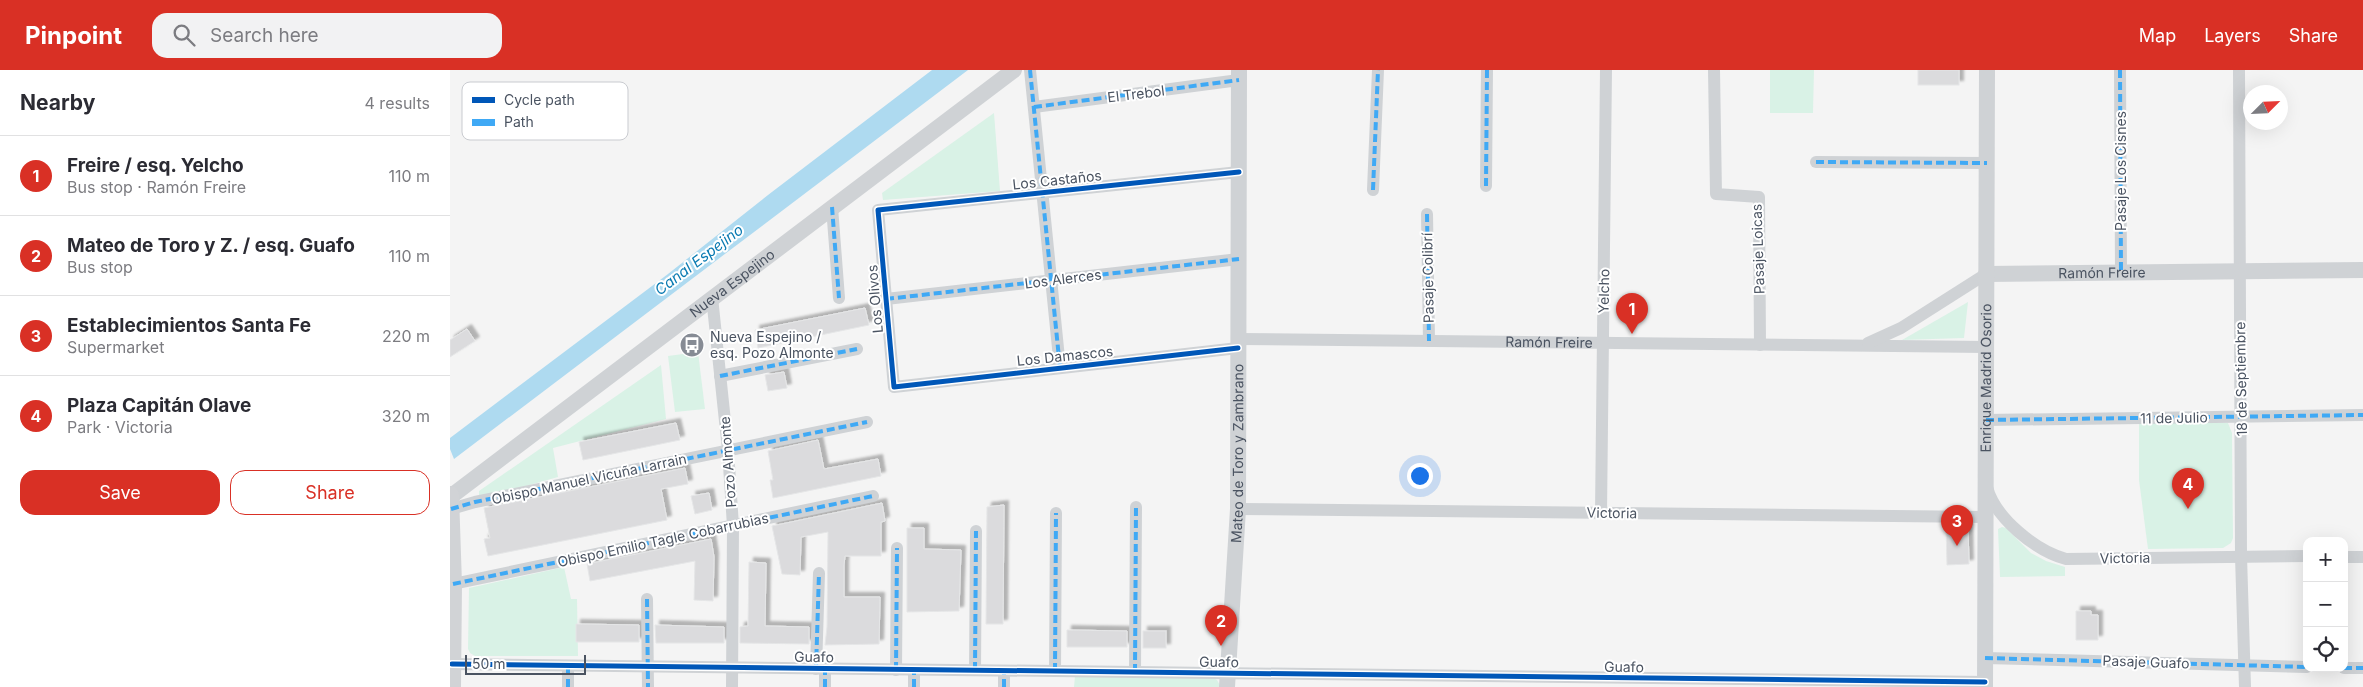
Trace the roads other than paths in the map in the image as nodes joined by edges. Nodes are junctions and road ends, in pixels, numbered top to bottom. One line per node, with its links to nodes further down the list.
1 (1014, 70): 18 (street, Nueva Espejino)
2 (1030, 70): 11 (street)
3 (1378, 70): 16 (street)
4 (1487, 70): 15 (street)
5 (1606, 70): 32 (street, Yelcho)
6 (1714, 70): 33 (street, Pasaje Loicas)
7 (1987, 70): 13 (street, Enrique Madrid Osorio)
8 (2120, 70): 24 (street, Pasaje Los Cisnes)
9 (2239, 70): 23 (street, 18 de Septiembre)
10 (1239, 75): 11 (street, El Trebol); 14 (street, Mateo de Toro y Zambrano)
11 (1034, 107): 17 (street)
12 (1816, 162): 13 (street)
13 (1987, 162): 25 (street, Enrique Madrid Osorio)
14 (1239, 172): 17 (street, Los Castaños); 21 (street, Mateo de Toro y Zambrano)
15 (1486, 186)
16 (1373, 190)
17 (1044, 192): 19 (street, Los Castaños); 26 (street)
18 (832, 207): 27 (street, Nueva Espejino); 28 (street)
19 (878, 210): 29 (street, Los Olivos)
20 (1427, 214): 30 (street, Pasaje Colibrí)
21 (1239, 259): 26 (street, Los Alerces); 31 (street, Mateo de Toro y Zambrano)
22 (2363, 270): 23 (street, Ramón Freire)
23 (2239, 271): 24 (street, Ramón Freire); 41 (street, 18 de Septiembre)
24 (2121, 273): 25 (street, Ramón Freire)
25 (1986, 274): 34 (street, Ramón Freire); 35 (street, Enrique Madrid Osorio)
26 (1052, 280): 29 (street, Los Alerces); 37 (street)
27 (712, 297): 38 (street, Pozo Almonte); 47 (street, Nueva Espejino)
28 (839, 298)
29 (886, 299): 39 (street, Los Olivos)
30 (1429, 341): 31 (street, Ramón Freire); 32 (street, Ramón Freire)
31 (1238, 343): 37 (street, Los Damascos); 49 (street, Mateo de Toro y Zambrano)
32 (1603, 343): 33 (street, Ramón Freire); 51 (street, Yelcho)
33 (1760, 345): 34 (street, Ramón Freire)
34 (1861, 345): 35 (street, Ramón Freire)
35 (1986, 347): 42 (street, Enrique Madrid Osorio)
36 (857, 349): 38 (street)
37 (1060, 368): 39 (street, Los Damascos)
38 (720, 376): 44 (street, Pozo Almonte)
39 (894, 386)
40 (2363, 416): 41 (street, 11 de Julio)
41 (2241, 417): 42 (street, 11 de Julio); 56 (street, 18 de Septiembre)
42 (1986, 420): 45 (street, Enrique Madrid Osorio)
43 (867, 422): 44 (street, Obispo Manuel Vicuña Larrain)
44 (728, 450): 47 (street, Obispo Manuel Vicuña Larrain); 53 (street, Pozo Almonte)
45 (1986, 474): 52 (street, Enrique Madrid Osorio); 56 (street, Victoria)
46 (874, 496): 53 (street, Obispo Emilio Tagle Cobarrubias)
47 (451, 500): 61 (main road)
48 (1136, 507): 78 (street)
49 (1238, 509): 51 (street, Victoria); 79 (street, Mateo de Toro y Zambrano)
50 (1056, 513): 77 (street)
51 (1601, 513): 52 (street, Victoria)
52 (1986, 517): 63 (street, Enrique Madrid Osorio)
53 (733, 526): 61 (street, Obispo Emilio Tagle Cobarrubias); 69 (street, Pozo Almonte)
54 (976, 531): 75 (street)
55 (897, 548): 73 (street)
56 (2241, 556): 57 (street, Victoria); 65 (street, 18 de Septiembre)
57 (2303, 556)
58 (2348, 556): 59 (street)
59 (2363, 557)
60 (820, 572): 72 (street)
61 (453, 584): 64 (main road)
62 (647, 599): 67 (street)
63 (1985, 658): 65 (street, Pasaje Guafo); 80 (street, Enrique Madrid Osorio)
64 (452, 664): 66 (street, Guafo); 81 (main road)
65 (2245, 665): 68 (street, Pasaje Guafo); 88 (street, 18 de Septiembre)
66 (568, 666): 67 (street, Guafo); 82 (street)
67 (648, 667): 69 (street, Guafo); 83 (street)
68 (2303, 667)
69 (732, 668): 72 (street, Guafo); 84 (street, Pozo Almonte)
70 (2348, 668): 71 (street)
71 (2363, 668)
72 (821, 669): 73 (street, Guafo); 85 (street)
73 (896, 670): 74 (street, Guafo)
74 (914, 670): 75 (street, Guafo); 86 (street)
75 (975, 670): 76 (street, Guafo)
76 (1004, 671): 77 (street, Guafo); 87 (street)
77 (1055, 671): 78 (street, Guafo)
78 (1135, 672): 79 (street, Guafo)
79 (1227, 680): 80 (street, Guafo)
80 (1985, 685)
81 (452, 687)
82 (568, 687)
83 (648, 687)
84 (732, 687)
85 (825, 687)
86 (914, 687)
87 (1004, 687)
88 (2245, 687)

